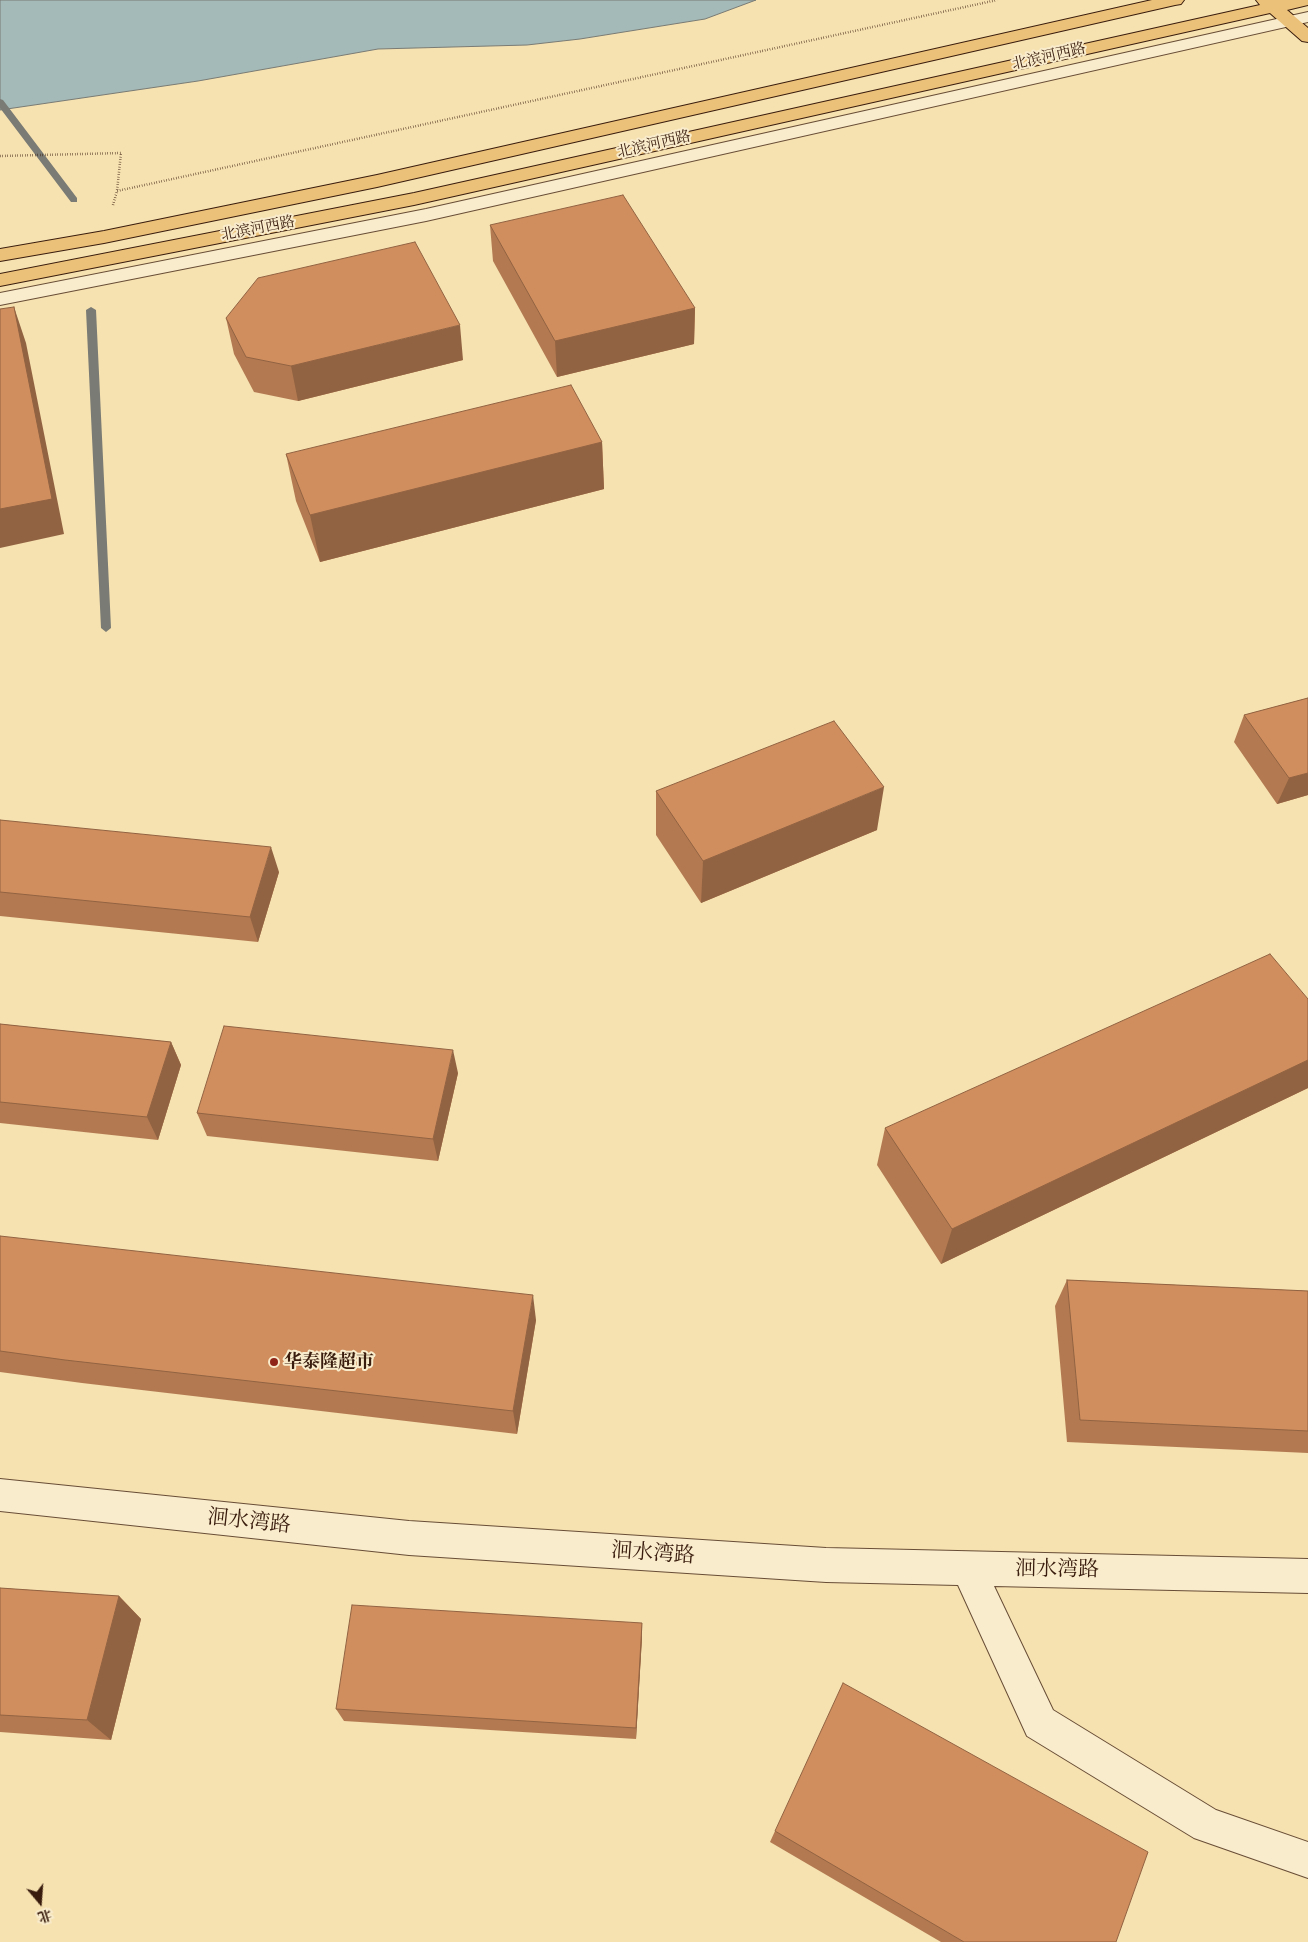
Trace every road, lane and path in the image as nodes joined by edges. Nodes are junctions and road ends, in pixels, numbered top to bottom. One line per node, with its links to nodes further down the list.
1 (997, 0): 9 (path)
2 (1175, 0): 10 (main road, 北滨河西路)
3 (1305, 0): 4 (main road, 北滨河西路); 5 (main road)
4 (1269, 3): 6 (main road); 12 (main road, 北滨河西路)
5 (1308, 4)
6 (1299, 19): 7 (main road); 13 (street)
7 (1308, 37)
8 (0, 156): 9 (path)
9 (117, 191): 10 (path)
10 (104, 237): 11 (main road, 北滨河西路)
11 (0, 255)
12 (0, 280)
13 (0, 300)
14 (0, 1495): 15 (street, 洄水湾路)
15 (968, 1568): 16 (street, 洄水湾路); 17 (street)
16 (1308, 1576)
17 (1308, 1860)

